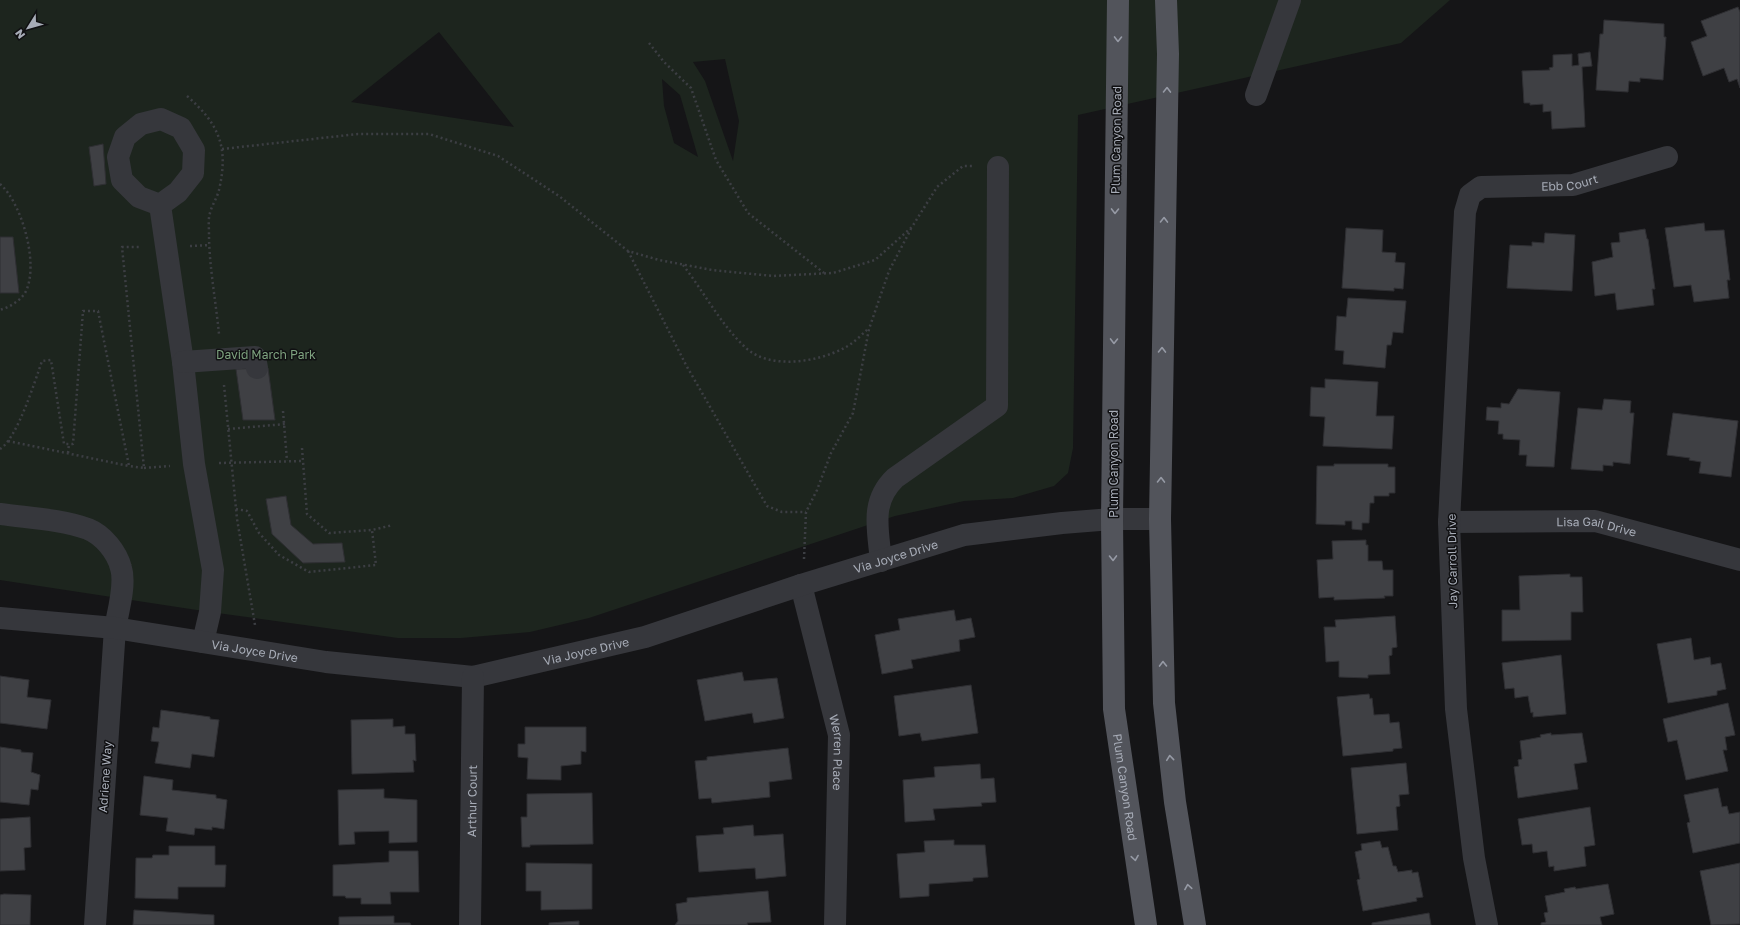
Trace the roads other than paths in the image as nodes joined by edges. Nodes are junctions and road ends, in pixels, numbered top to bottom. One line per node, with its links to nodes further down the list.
1 (1118, 0): 12 (main road, Plum Canyon Road, one-way to 12)
2 (1166, 0): 13 (main road, one-way to 2)
3 (1290, 0): 4 (street)
4 (1256, 95)
5 (1667, 157): 7 (street, Ebb Court)
6 (998, 167): 16 (street)
7 (1470, 195): 14 (street, Jay Carroll Drive)
8 (160, 205): 9 (street)
9 (183, 362): 10 (street); 20 (street)
10 (256, 368)
11 (0, 514): 19 (street, Adriene Way)
12 (1112, 519): 13 (street, Via Joyce Drive); 16 (street, Via Joyce Drive); 25 (main road, Plum Canyon Road, one-way to 25)
13 (1160, 519): 26 (main road, one-way to 13)
14 (1449, 522): 15 (street, Lisa Gail Drive); 27 (street, Jay Carroll Drive)
15 (1740, 560)
16 (881, 561): 17 (street, Via Joyce Drive)
17 (801, 585): 21 (street, Via Joyce Drive); 24 (street, Werren Place)
18 (0, 618): 19 (street, Via Joyce Drive)
19 (115, 628): 20 (street, Via Joyce Drive); 22 (street, Adriene Way)
20 (203, 642): 21 (street, Via Joyce Drive)
21 (473, 677): 23 (street, Arthur Court)
22 (95, 925)
23 (470, 925)
24 (835, 925)
25 (1146, 925)
26 (1195, 925)
27 (1487, 925)

